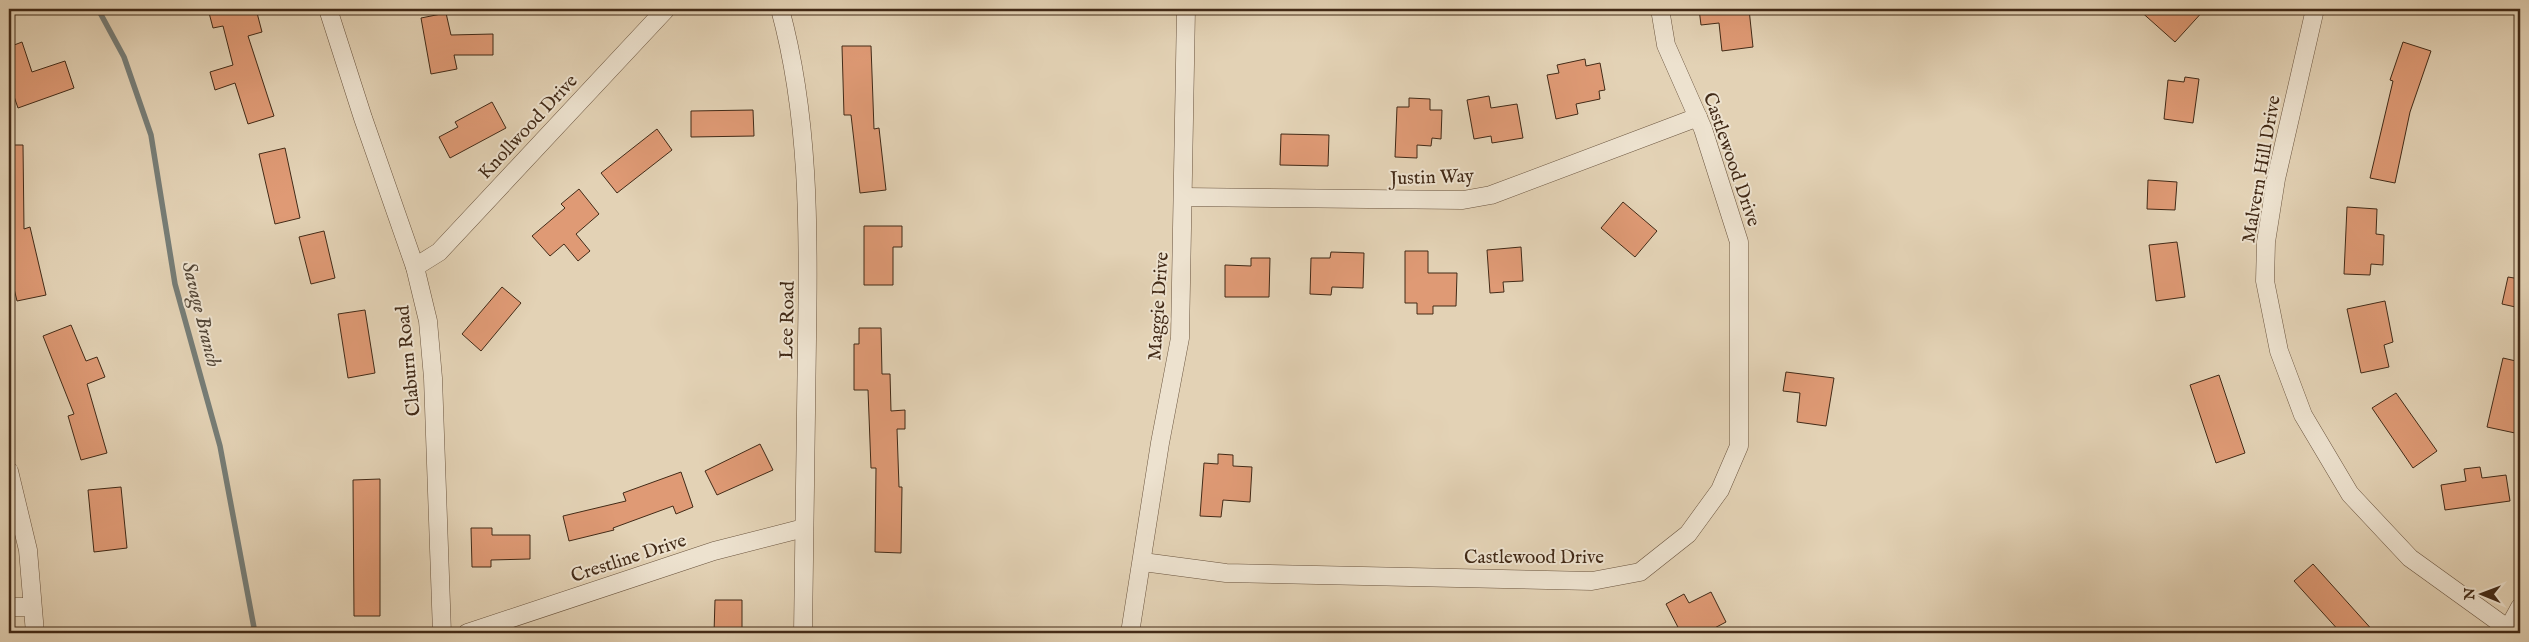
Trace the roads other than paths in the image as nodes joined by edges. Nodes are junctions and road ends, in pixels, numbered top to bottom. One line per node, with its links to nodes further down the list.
1 (328, 9): 9 (street, Claburn Road)
2 (666, 9): 9 (street, Knollwood Drive)
3 (780, 9): 11 (street, Lee Road)
4 (1186, 9): 8 (street, Maggie Drive)
5 (1660, 9): 7 (street, Castlewood Drive)
6 (2315, 9): 16 (street, Malvern Hill Drive)
7 (1698, 118): 8 (street, Justin Way); 12 (street, Castlewood Drive)
8 (1184, 197): 12 (street, Maggie Drive)
9 (415, 267): 18 (street, Claburn Road)
10 (9, 471): 13 (street)
11 (804, 528): 19 (street, Crestline Drive); 20 (street, Lee Road)
12 (1143, 562): 21 (street, Maggie Drive)
13 (32, 607): 15 (street); 17 (street)
14 (2520, 607): 16 (street)
15 (9, 608)
16 (2511, 631)
17 (35, 633)
18 (442, 633)
19 (467, 633)
20 (803, 633)
21 (1130, 633)

